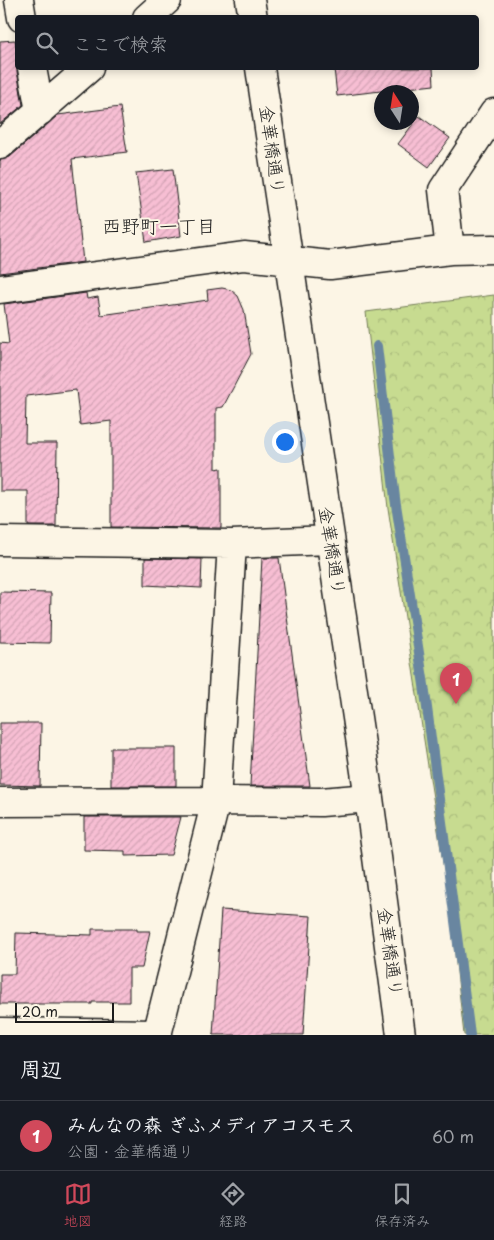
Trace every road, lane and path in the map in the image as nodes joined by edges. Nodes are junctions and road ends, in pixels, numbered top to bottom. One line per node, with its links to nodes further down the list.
1 (19, 0): 4 (street)
2 (167, 0): 5 (street)
3 (250, 0): 6 (street)
4 (22, 15)
5 (150, 15)
6 (252, 15)
7 (32, 70): 10 (street)
8 (87, 70): 10 (street)
9 (260, 70): 15 (street, 金華橋通り)
10 (40, 111): 12 (street)
11 (494, 113): 14 (street)
12 (0, 145)
13 (494, 249): 14 (street)
14 (450, 250): 15 (street)
15 (289, 260): 16 (street); 17 (street, 金華橋通り)
16 (0, 289)
17 (330, 540): 19 (street); 20 (street, 金華橋通り)
18 (0, 541): 19 (street)
19 (232, 544): 21 (street)
20 (369, 798): 21 (street); 25 (street, 金華橋通り)
21 (216, 801): 22 (street); 24 (street)
22 (0, 802)
23 (0, 1032): 24 (street)
24 (158, 1034)
25 (401, 1035)

